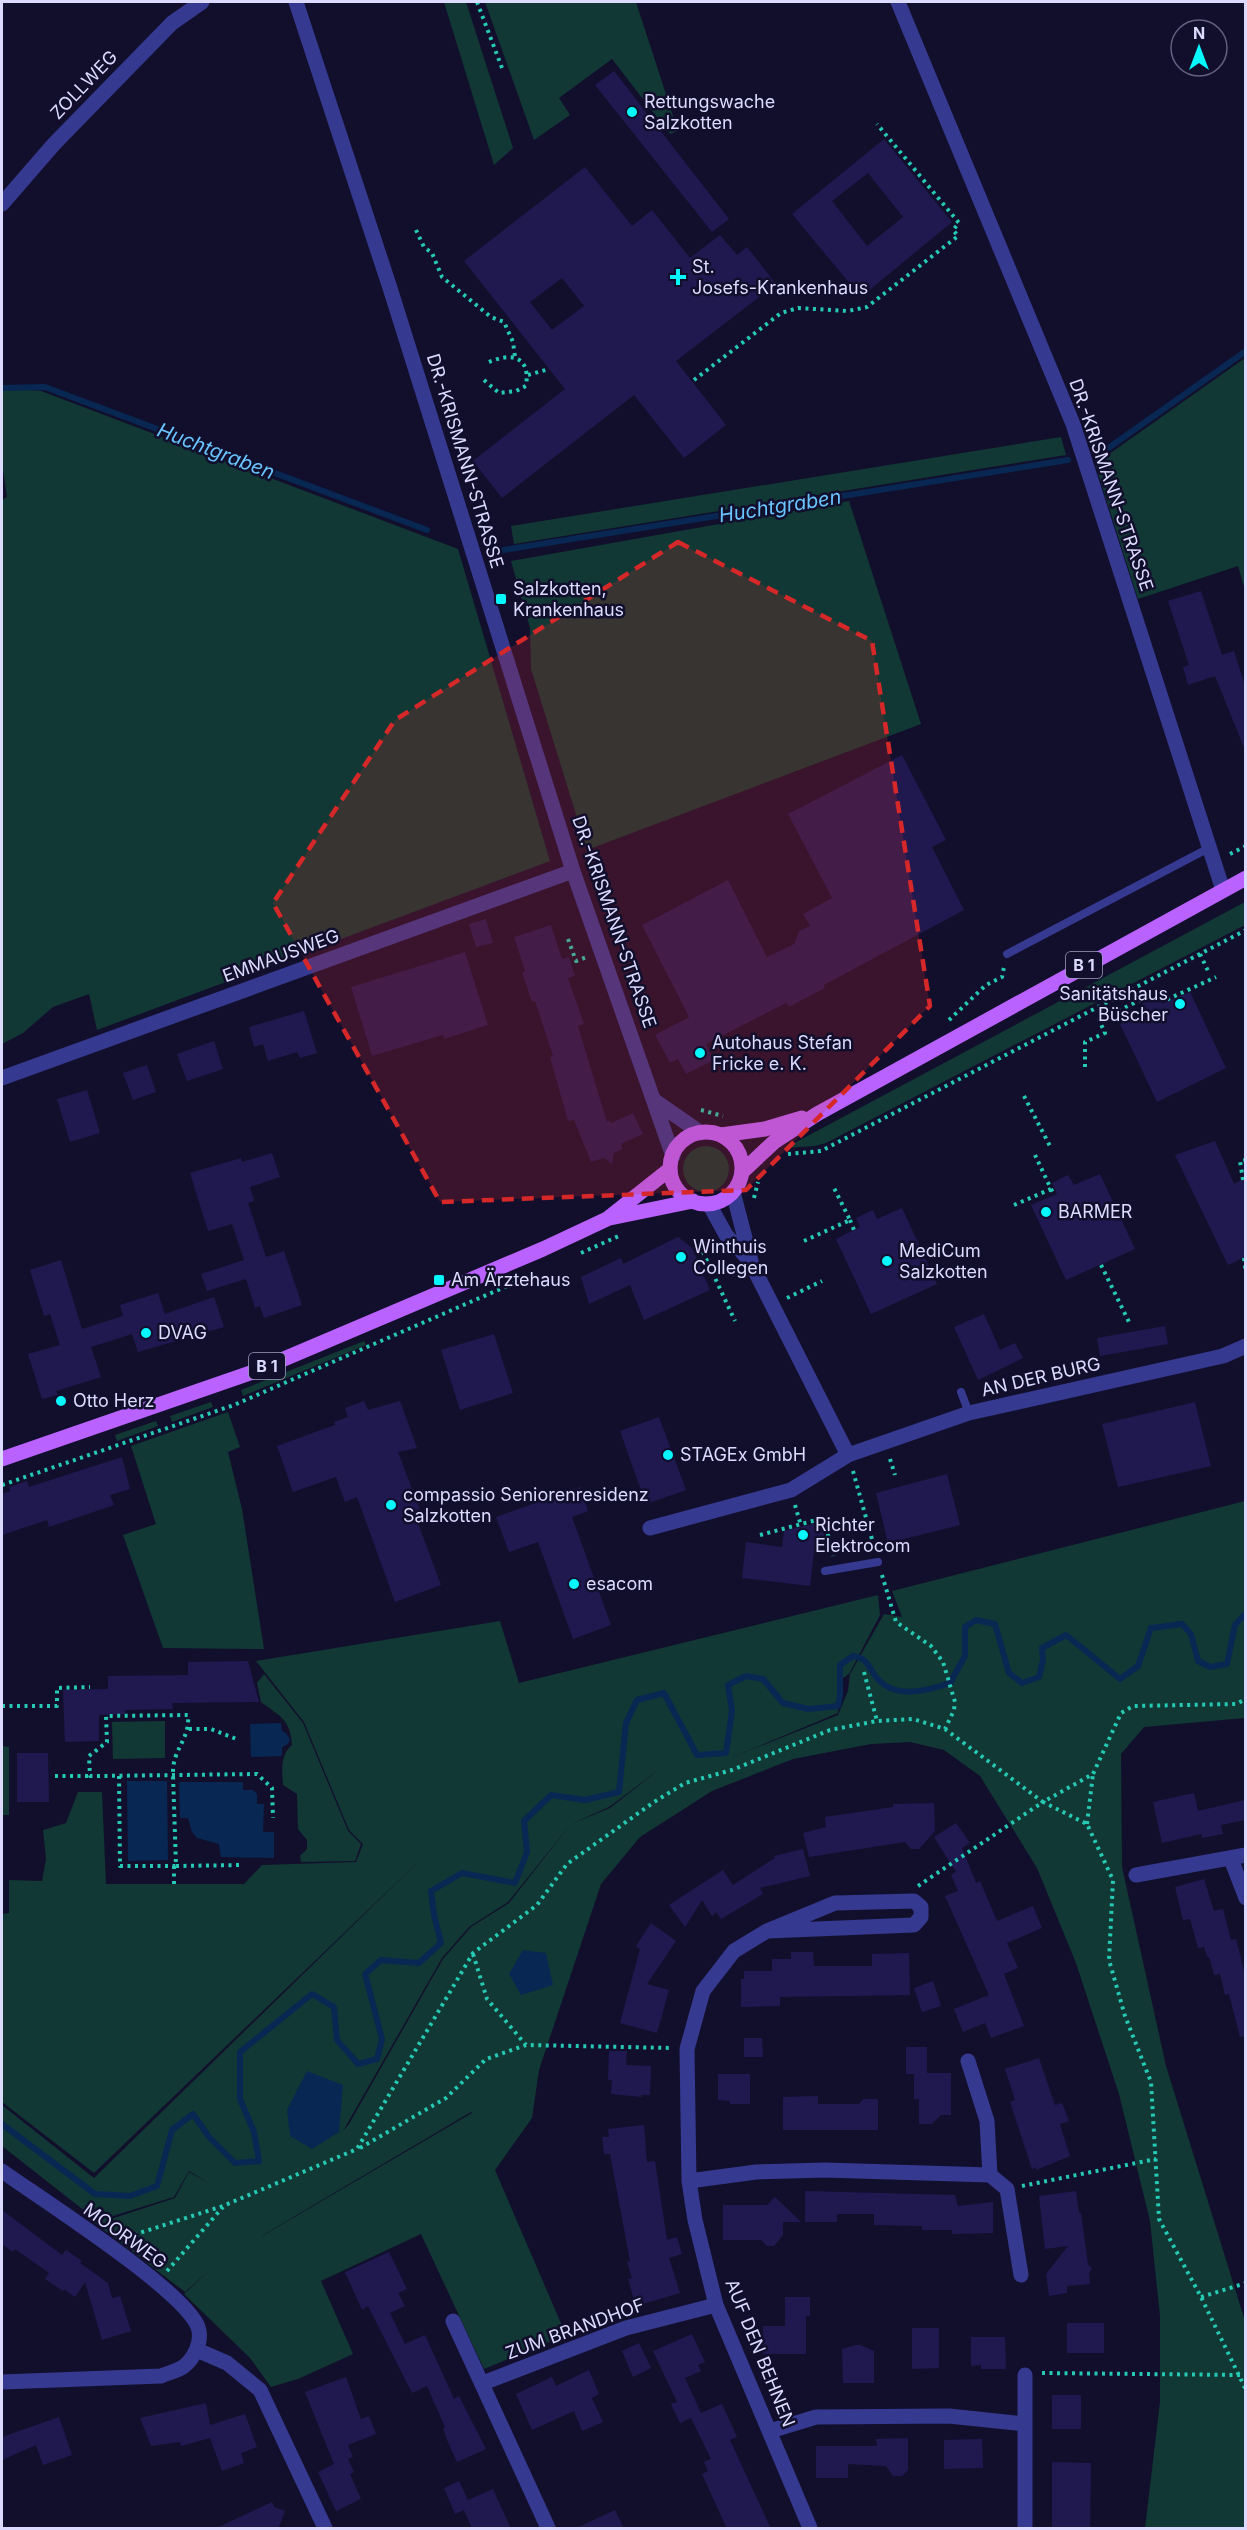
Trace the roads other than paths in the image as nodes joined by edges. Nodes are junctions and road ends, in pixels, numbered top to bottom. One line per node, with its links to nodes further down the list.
1 (202, 2): 4 (street, ZOLLWEG)
2 (296, 2): 6 (street, DR.-KRISMANN-STRASSE)
3 (898, 2): 5 (street, DR.-KRISMANN-STRASSE)
4 (2, 204)
5 (1209, 848): 8 (street, DR.-KRISMANN-STRASSE); 9 (lane)
6 (573, 871): 10 (street, EMMAUSWEG); 11 (street, DR.-KRISMANN-STRASSE)
7 (1245, 878): 8 (main road, B 1)
8 (1223, 890): 12 (main road, B 1)
9 (1007, 954)
10 (2, 1078)
11 (655, 1101): 13 (street); 15 (street, DR.-KRISMANN-STRASSE)
12 (817, 1114): 14 (main road, B 1); 16 (main road, B 1)
13 (701, 1133): 14 (main road, B 1); 15 (main road, B 1)
14 (721, 1136): 16 (main road)
15 (671, 1162): 18 (main road); 20 (main road, B 1)
16 (742, 1172): 17 (main road, B 1)
17 (733, 1192): 19 (main road); 21 (street)
18 (693, 1202): 19 (main road, B 1); 20 (main road, B 1)
19 (709, 1204): 21 (street)
20 (607, 1219): 26 (main road, B 1)
21 (750, 1261): 25 (street)
22 (1245, 1346): 24 (street, AN DER BURG)
23 (961, 1392): 24 (lane)
24 (969, 1413): 25 (street, AN DER BURG)
25 (848, 1455): 27 (street, AN DER BURG)
26 (2, 1459)
27 (650, 1528)
28 (878, 1562): 29 (lane)
29 (825, 1571)
30 (1238, 1857): 31 (street); 32 (street)
31 (1136, 1875)
32 (1245, 1898)
33 (767, 1931): 33 (street, AUF DEN BEHNEN); 37 (street, AUF DEN BEHNEN)
34 (968, 2061): 36 (street)
35 (2, 2171): 41 (street, MOORWEG)
36 (990, 2175): 37 (street); 38 (street)
37 (689, 2181): 39 (street, AUF DEN BEHNEN)
38 (1021, 2275)
39 (716, 2305): 44 (street, ZUM BRANDHOF); 46 (street, AUF DEN BEHNEN)
40 (453, 2321): 44 (street)
41 (197, 2350): 43 (street); 47 (street)
42 (1024, 2374): 45 (street)
43 (2, 2382)
44 (483, 2383): 48 (street)
45 (1025, 2424): 46 (street); 50 (street)
46 (770, 2431): 49 (street, AUF DEN BEHNEN)
47 (325, 2529)
48 (548, 2529)
49 (810, 2529)
50 (1025, 2529)

